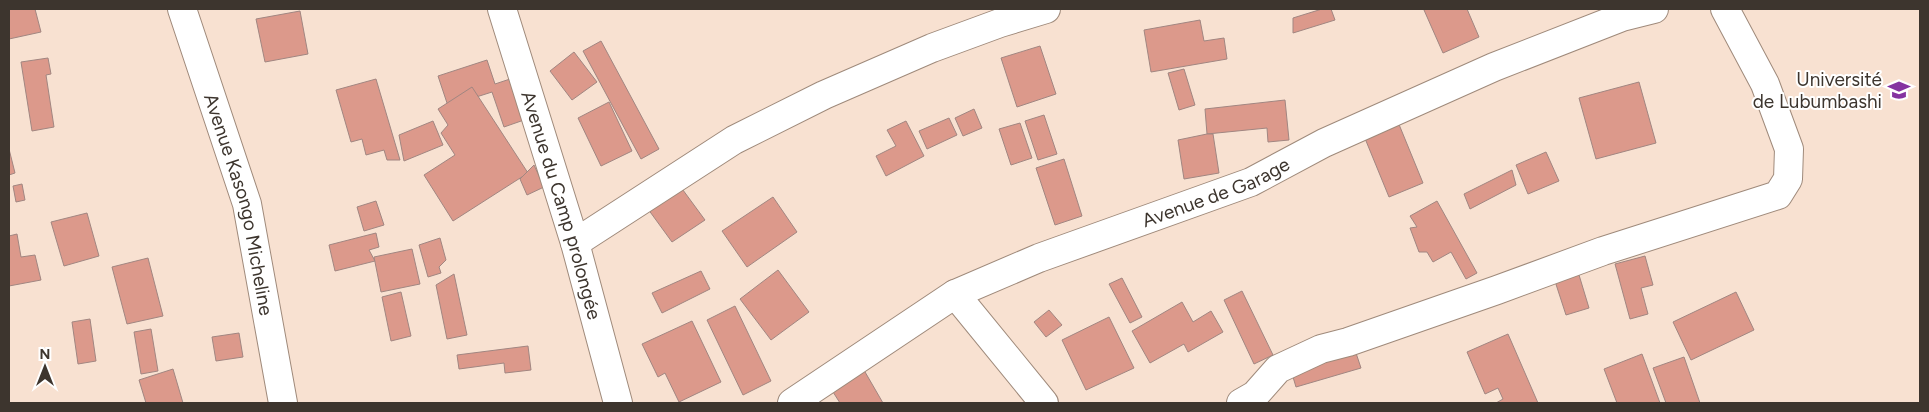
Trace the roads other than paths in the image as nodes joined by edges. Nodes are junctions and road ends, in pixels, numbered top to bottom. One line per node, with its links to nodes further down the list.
1 (182, 9): 8 (street, Avenue Kasongo Micheline)
2 (502, 9): 6 (street, Avenue du Camp prolongée)
3 (1046, 9): 6 (street)
4 (1654, 9): 7 (street, Avenue de Garage)
5 (1725, 9): 12 (street)
6 (575, 243): 9 (street, Avenue du Camp prolongée)
7 (955, 294): 10 (street, Avenue de Garage); 11 (street)
8 (283, 403)
9 (618, 403)
10 (792, 403)
11 (1044, 403)
12 (1241, 403)

